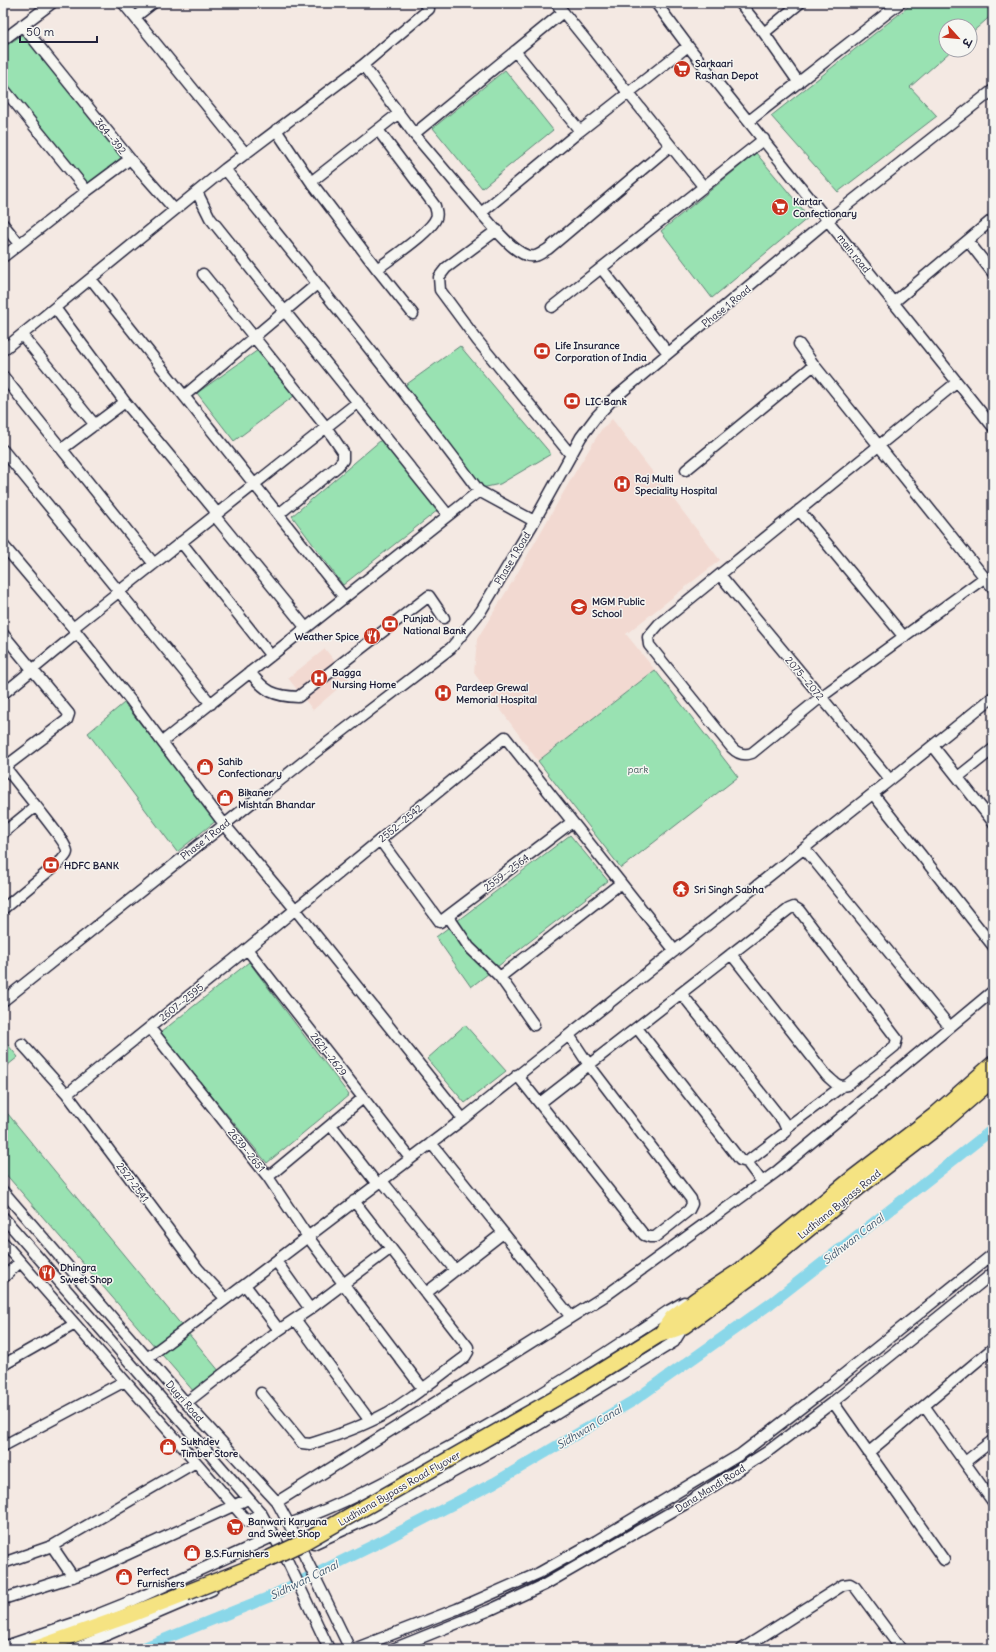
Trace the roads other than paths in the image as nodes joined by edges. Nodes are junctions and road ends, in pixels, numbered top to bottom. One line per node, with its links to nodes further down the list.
1 (52, 3): 12 (street)
2 (123, 3): 11 (street)
3 (153, 3): 11 (street)
4 (556, 3): 10 (street)
5 (656, 3): 15 (street, main road)
6 (740, 3): 13 (street)
7 (800, 3): 13 (street)
8 (900, 3): 18 (street)
9 (430, 5): 17 (street)
10 (563, 12): 16 (street); 21 (street)
11 (135, 17): 30 (street)
12 (22, 25): 14 (street); 31 (street, 364--392)
13 (764, 33): 18 (street)
14 (3, 40)
15 (688, 46): 21 (street); 23 (street, main road)
16 (515, 51): 26 (street); 27 (street)
17 (363, 65): 22 (street); 24 (street)
18 (799, 83): 23 (street)
19 (3, 88): 35 (street)
20 (993, 90): 40 (street, Phase 1 Road)
21 (627, 94): 26 (street); 29 (street)
22 (399, 114): 25 (street); 27 (street)
23 (749, 121): 28 (street, main road)
24 (276, 130): 30 (street); 33 (street)
25 (378, 130): 33 (street); 47 (street)
26 (580, 131): 38 (street)
27 (414, 134): 38 (street)
28 (764, 139): 34 (street); 40 (street, main road)
29 (670, 146): 34 (street); 42 (street)
30 (246, 154): 32 (street)
31 (130, 159): 35 (street, 364--392); 37 (street)
32 (225, 170): 36 (street); 51 (street)
33 (311, 182): 47 (street)
34 (703, 186): 46 (street)
35 (86, 191): 44 (street, 364--392)
36 (197, 192): 37 (street); 55 (street)
37 (175, 210): 50 (street)
38 (481, 213): 42 (street)
39 (993, 219): 43 (street)
40 (828, 220): 52 (street, main road); 61 (street, Phase 1 Road)
41 (3, 224): 44 (street)
42 (497, 230): 74 (street)
43 (968, 241): 48 (street); 52 (street)
44 (19, 244): 45 (street, 364--392)
45 (3, 257)
46 (601, 268): 53 (street); 61 (street)
47 (377, 269): 56 (street)
48 (993, 273)
49 (202, 274): 58 (street)
50 (91, 279): 54 (street); 65 (street)
51 (317, 284): 55 (street); 77 (street)
52 (893, 303): 64 (street, main road)
53 (552, 307)
54 (55, 308): 57 (street); 66 (street)
55 (285, 311): 58 (street); 67 (street)
56 (413, 314)
57 (22, 335): 60 (street); 68 (street)
58 (254, 337): 65 (street); 69 (street)
59 (799, 344): 62 (street)
60 (3, 350)
61 (668, 353): 74 (street, Phase 1 Road)
62 (814, 365): 71 (street); 75 (street)
63 (3, 376): 72 (street)
64 (956, 383): 70 (street, main road); 71 (street)
65 (184, 396): 76 (street)
66 (125, 402): 68 (street); 79 (street)
67 (358, 402): 69 (street); 81 (street)
68 (95, 425): 72 (street)
69 (326, 427): 76 (street); 80 (street)
70 (993, 427)
71 (880, 446): 78 (street); 87 (street)
72 (62, 449): 85 (street)
73 (3, 450): 89 (street)
74 (571, 455): 82 (street, Phase 1 Road)
75 (686, 470)
76 (254, 483): 79 (street); 80 (street)
77 (478, 491): 81 (street); 82 (street)
78 (799, 510): 86 (street); 95 (street)
79 (216, 514): 83 (street); 92 (street)
80 (279, 514): 90 (street)
81 (448, 515): 90 (street)
82 (534, 521): 113 (street, Phase 1 Road)
83 (181, 542): 85 (street); 96 (street)
84 (3, 545): 93 (street)
85 (154, 564): 89 (street)
86 (720, 575): 100 (street, 2075--2072); 100 (street)
87 (984, 578): 88 (street); 95 (street)
88 (993, 588)
89 (119, 592): 93 (street); 102 (street)
90 (344, 597): 92 (street)
91 (444, 618): 98 (street)
92 (306, 628): 96 (street)
93 (75, 631): 97 (street); 103 (street)
94 (3, 634): 97 (street)
95 (904, 637): 100 (street)
96 (271, 656): 98 (street)
97 (32, 670): 99 (street); 106 (street)
98 (250, 672): 102 (street)
99 (3, 694)
100 (821, 697): 108 (street, 2075--2072)
101 (993, 698): 104 (street)
102 (211, 704): 103 (street)
103 (162, 742): 113 (street)
104 (933, 746): 107 (street); 108 (street)
105 (993, 749): 107 (street)
106 (4, 768): 110 (street)
107 (958, 777): 112 (street)
108 (890, 780): 109 (street)
109 (873, 794): 116 (street); 121 (street)
110 (36, 806): 114 (street); 118 (street)
111 (572, 822): 115 (street, 2552--2542); 117 (street); 120 (street, 2559--2564)
112 (993, 822)
113 (224, 824): 119 (street); 128 (street, Phase 1 Road)
114 (3, 833)
115 (380, 840): 119 (street, 2552--2542); 120 (street)
116 (804, 848): 123 (street); 130 (street)
117 (621, 883): 123 (street); 125 (street)
118 (3, 909)
119 (295, 909): 122 (street, 2607--2595); 143 (street)
120 (444, 919): 125 (street)
121 (993, 946)
122 (247, 949): 131 (street, 2607--2595); 141 (street, 2621--2629)
123 (675, 951): 133 (street)
124 (732, 954): 127 (street); 139 (street); 139 (street)
125 (500, 977): 129 (street)
126 (993, 991): 130 (street)
127 (682, 993): 132 (street); 145 (street)
128 (3, 1001)
129 (534, 1025)
130 (950, 1027): 151 (street)
131 (150, 1028): 140 (street, 2607--2595); 149 (street, 2639--2651)
132 (636, 1028): 136 (street); 148 (street)
133 (569, 1035): 136 (street); 137 (street)
134 (22, 1044): 140 (street, 2527-2541)
135 (993, 1064): 171 (highway, Ludhiana Bypass Road)
136 (589, 1065): 142 (street); 157 (street)
137 (517, 1075): 142 (street); 143 (street)
138 (993, 1079): 176 (highway, Ludhiana Bypass Road)
139 (841, 1087): 145 (street)
140 (67, 1094): 170 (street, 2527-2541)
141 (363, 1098): 144 (street, 2639--2651); 147 (street, 2621--2629)
142 (540, 1103): 157 (street)
143 (463, 1119): 146 (street)
144 (331, 1125): 149 (street, 2639--2651); 150 (street)
145 (786, 1128): 148 (street)
146 (431, 1143): 147 (street); 155 (street)
147 (410, 1158): 150 (street)
148 (747, 1162): 151 (street)
149 (268, 1177): 156 (street)
150 (379, 1182): 153 (street); 164 (street)
151 (762, 1182): 160 (street)
152 (3, 1191): 180 (street, Dugri Road)
153 (354, 1201): 156 (street); 159 (street)
154 (3, 1217): 194 (street, Dugri Road)
155 (503, 1233): 164 (street); 173 (street)
156 (308, 1237): 162 (street); 167 (street)
157 (650, 1237): 160 (street)
158 (3, 1242): 163 (street)
159 (391, 1248): 167 (street); 169 (street)
160 (664, 1253): 173 (street)
161 (993, 1254): 213 (street)
162 (276, 1261): 168 (street); 172 (street)
163 (20, 1262): 166 (street); 175 (street)
164 (455, 1270): 169 (street)
165 (993, 1272): 185 (street, Dana Mandi Road)
166 (3, 1278)
167 (343, 1284): 172 (street); 183 (street)
168 (245, 1285): 170 (street); 177 (street)
169 (426, 1293): 183 (street)
170 (226, 1299): 180 (street)
171 (697, 1299): 178 (highway, Ludhiana Bypass Road Flyover); 199 (street)
172 (310, 1309): 174 (street)
173 (571, 1318): 195 (street)
174 (295, 1319): 177 (street); 188 (street)
175 (75, 1324): 181 (street); 182 (street)
176 (684, 1326): 178 (highway, Ludhiana Bypass Road Flyover); 202 (street)
177 (279, 1330): 186 (street)
178 (659, 1335): 209 (highway, Ludhiana Bypass Road Flyover, bridge)
179 (993, 1348): 187 (street)
180 (147, 1358): 186 (street, Dugri Road)
181 (3, 1365)
182 (125, 1381): 190 (street); 192 (street)
183 (423, 1389): 188 (street)
184 (261, 1393): 188 (street)
185 (833, 1402): 191 (street); 214 (street, Dana Mandi Road)
186 (186, 1403): 195 (street, Dugri Road)
187 (925, 1406): 191 (street); 193 (street)
188 (370, 1421)
189 (993, 1440): 193 (street)
190 (3, 1446)
191 (869, 1452): 204 (street)
192 (196, 1462): 197 (street); 201 (street)
193 (964, 1462): 196 (street)
194 (248, 1499): 197 (street); 198 (street, Dugri Road)
195 (277, 1502): 199 (street, Dugri Road)
196 (993, 1502)
197 (233, 1506): 198 (street); 206 (street)
198 (260, 1513): 200 (street, Dugri Road)
199 (290, 1524): 202 (street, Dugri Road)
200 (274, 1536): 203 (street, Dugri Road); 208 (street)
201 (52, 1546): 205 (street); 206 (street)
202 (302, 1551): 203 (street); 212 (street, Dugri Road)
203 (286, 1558): 210 (street); 211 (street, Dugri Road)
204 (944, 1560)
205 (3, 1563)
206 (73, 1577): 207 (street)
207 (3, 1599)
208 (3, 1647)
209 (34, 1649)
210 (74, 1649)
211 (329, 1649)
212 (350, 1649)
213 (354, 1649)
214 (393, 1649)
215 (742, 1649): 216 (street)
216 (901, 1649)

